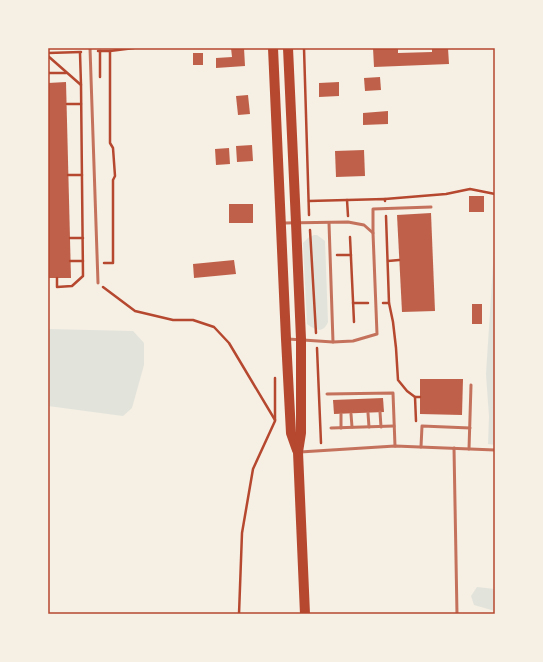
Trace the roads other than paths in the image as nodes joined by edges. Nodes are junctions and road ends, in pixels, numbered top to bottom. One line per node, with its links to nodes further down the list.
1 (90, 48): 9 (lane)
2 (273, 48): 5 (main road)
3 (288, 48): 6 (main road)
4 (431, 207): 8 (lane)
5 (281, 223): 6 (lane); 10 (main road)
6 (296, 223): 7 (lane); 11 (main road)
7 (329, 223): 8 (lane); 12 (lane)
8 (373, 233): 12 (lane)
9 (98, 283)
10 (286, 339): 11 (lane); 39 (main road)
11 (301, 339): 12 (lane); 39 (main road)
12 (333, 342)
13 (471, 386): 33 (lane)
14 (350, 393): 15 (lane); 18 (lane); 21 (lane)
15 (367, 393): 16 (lane); 19 (lane)
16 (379, 393): 20 (lane); 27 (lane)
17 (327, 394): 18 (lane)
18 (340, 394): 22 (lane)
19 (367, 398)
20 (380, 398)
21 (350, 399)
22 (340, 400)
23 (380, 412): 30 (lane)
24 (368, 413): 29 (lane)
25 (341, 414): 32 (lane)
26 (352, 414): 28 (lane)
27 (394, 426): 30 (lane); 34 (lane)
28 (352, 427): 29 (lane); 32 (lane)
29 (369, 427): 30 (lane)
30 (381, 427)
31 (331, 428): 32 (lane)
32 (341, 428)
33 (470, 428): 35 (lane); 37 (lane)
34 (395, 446): 35 (lane); 39 (lane)
35 (421, 447): 36 (lane)
36 (454, 448): 37 (lane); 41 (lane)
37 (469, 449): 38 (lane)
38 (495, 450)
39 (298, 452): 40 (main road)
40 (305, 614)
41 (457, 614)

